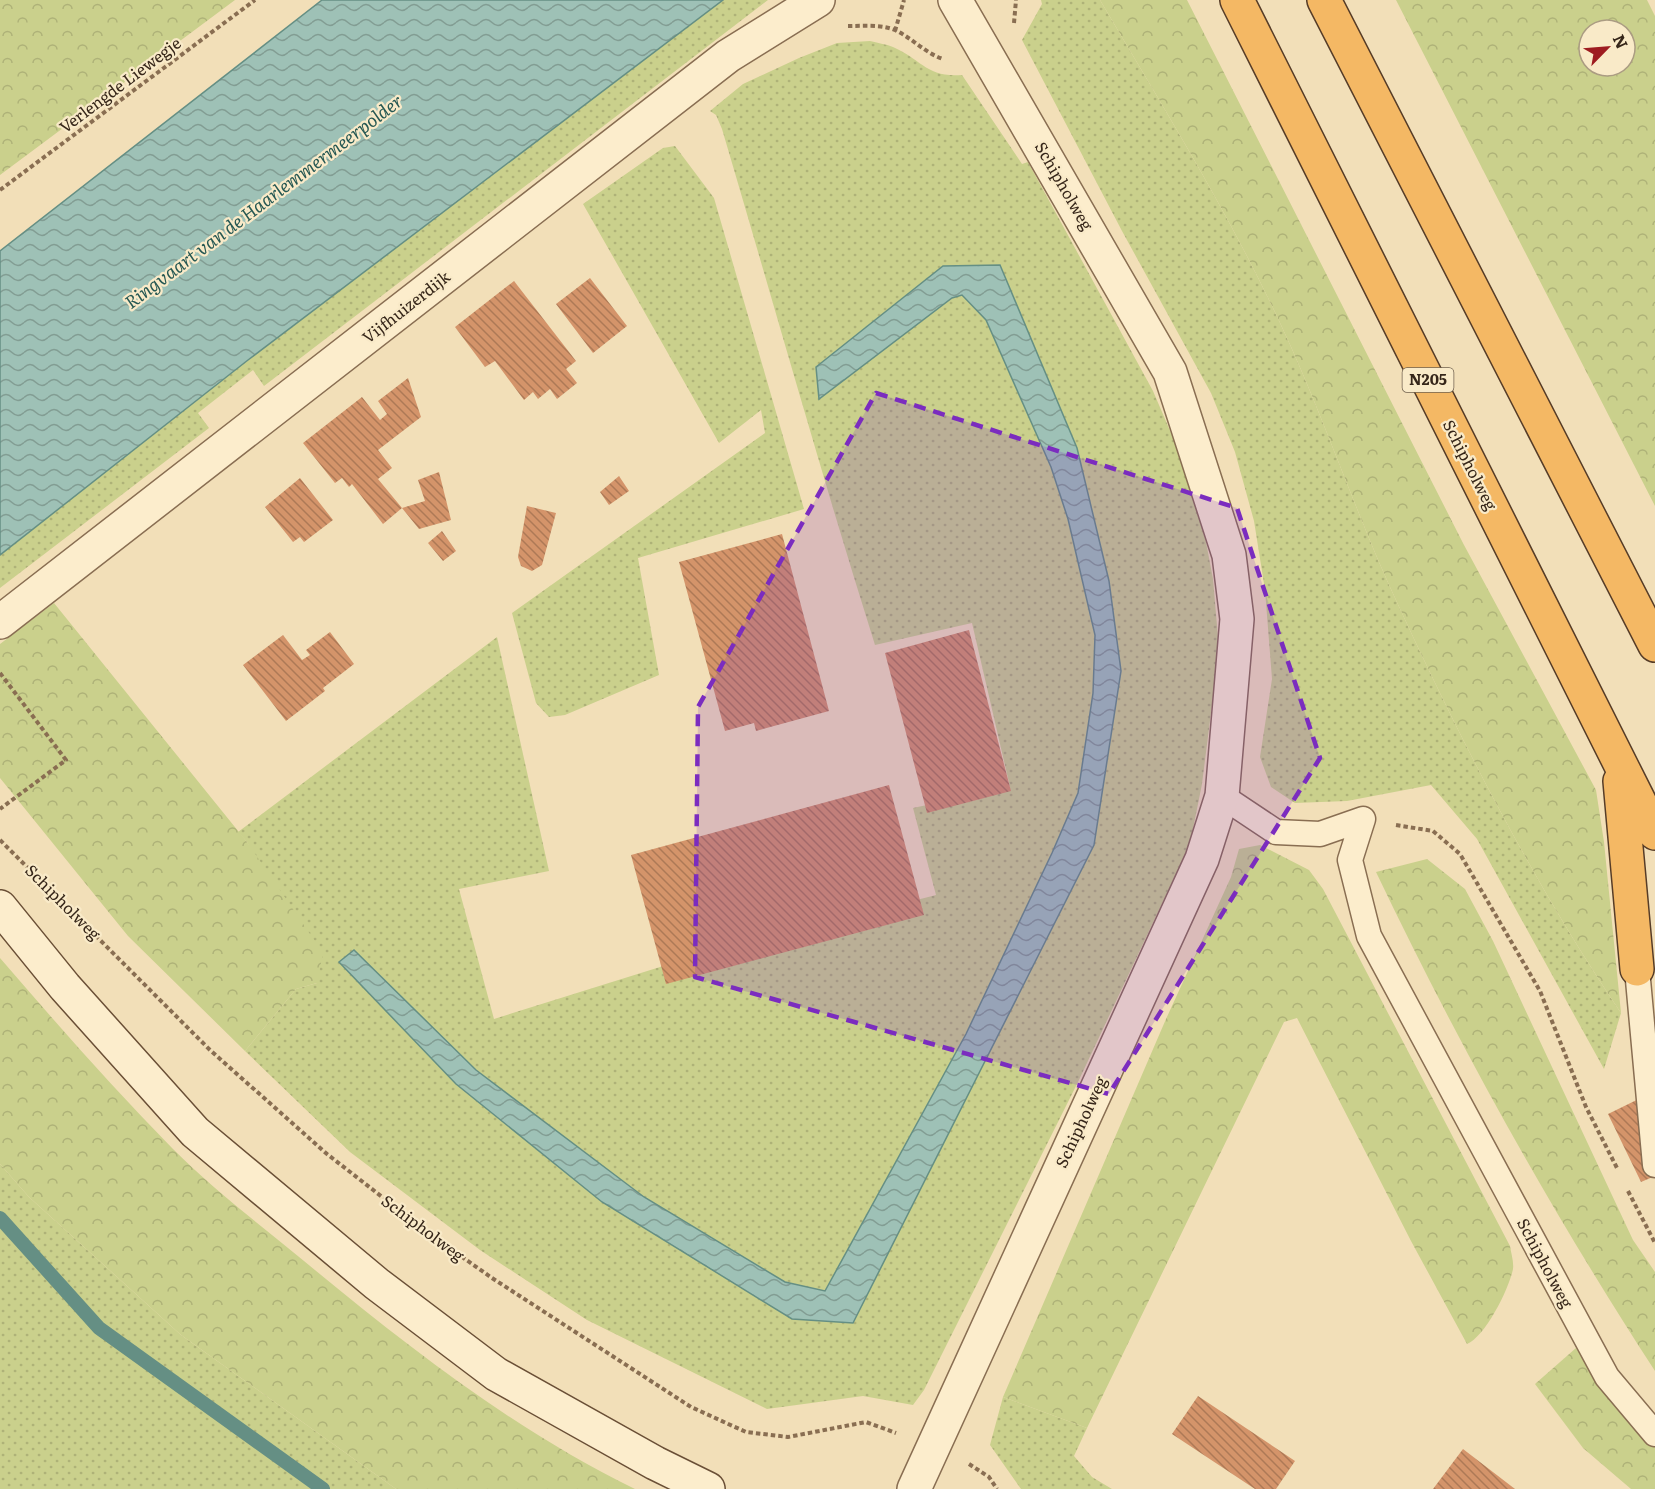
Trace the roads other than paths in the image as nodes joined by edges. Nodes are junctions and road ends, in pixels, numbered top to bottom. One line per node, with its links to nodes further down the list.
1 (818, 0): 5 (street, Vijfhuizerdijk)
2 (955, 0): 8 (street, Schipholweg)
3 (1237, 0): 7 (highway, Schipholweg / N205)
4 (1324, 0): 6 (highway)
5 (0, 622)
6 (1655, 645)
7 (1618, 761): 9 (highway, Schipholweg / N205); 11 (highway)
8 (1222, 796): 13 (lane, Schipholweg); 15 (street, Schipholweg)
9 (1655, 833)
10 (0, 907): 14 (street)
11 (1637, 969): 12 (lane)
12 (1655, 1165)
13 (1655, 1434)
14 (708, 1489)
15 (914, 1489)

